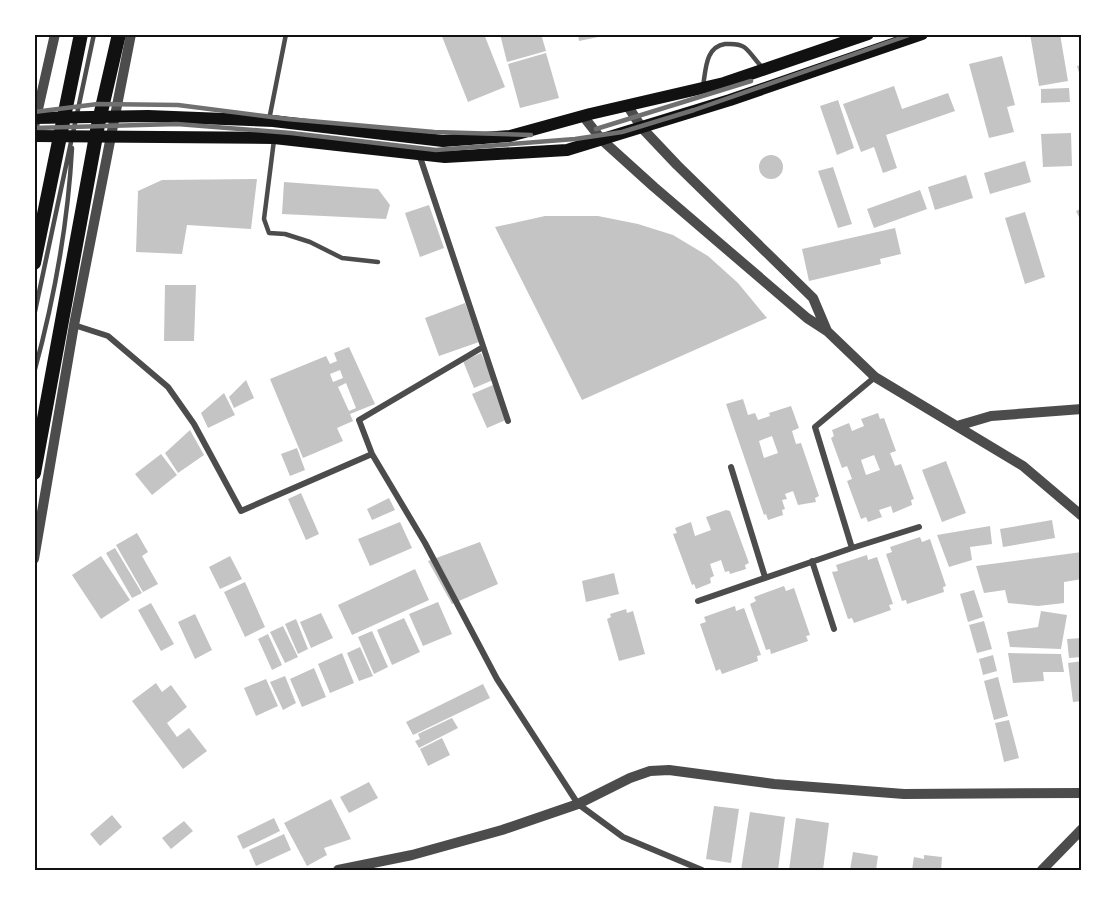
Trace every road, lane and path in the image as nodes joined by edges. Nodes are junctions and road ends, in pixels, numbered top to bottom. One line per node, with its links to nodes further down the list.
1 (55, 34): 15 (street)
2 (81, 34): 25 (main road)
3 (94, 34): 14 (lane)
4 (119, 34): 37 (main road)
5 (131, 34): 13 (street)
6 (286, 34): 16 (lane)
7 (868, 34): 9 (main road)
8 (922, 34): 17 (main road)
9 (765, 70): 10 (main road); 10 (lane)
10 (702, 88): 11 (main road)
11 (627, 105): 12 (main road); 17 (street)
12 (583, 116): 16 (main road); 22 (street)
13 (117, 117): 14 (main road); 16 (main road); 20 (street)
14 (77, 118): 15 (main road); 19 (lane)
15 (35, 121)
16 (268, 121)
17 (642, 128): 22 (main road); 28 (street)
18 (34, 136): 19 (main road)
19 (73, 136): 20 (main road); 26 (lane); 30 (lane)
20 (112, 138): 21 (main road); 27 (street)
21 (274, 138): 23 (main road); 24 (lane)
22 (602, 140): 23 (main road); 28 (street)
23 (418, 153): 29 (street)
24 (378, 262)
25 (34, 263)
26 (34, 316)
27 (74, 325): 35 (street); 41 (street)
28 (827, 331): 31 (street)
29 (483, 347): 33 (street); 35 (street)
30 (34, 373)
31 (875, 377): 34 (street); 40 (street)
32 (1082, 409): 34 (street)
33 (508, 421)
34 (957, 426): 38 (street)
35 (372, 454): 47 (street)
36 (730, 467): 43 (street)
37 (34, 473)
38 (1082, 516)
39 (919, 527): 40 (street)
40 (852, 548): 42 (street)
41 (34, 559)
42 (812, 561): 43 (street); 45 (street)
43 (765, 577): 44 (street)
44 (698, 601)
45 (834, 629)
46 (1082, 793): 47 (street)
47 (578, 804): 49 (street); 50 (street)
48 (1082, 829): 51 (street)
49 (338, 870)
50 (702, 870)
51 (1042, 870)

